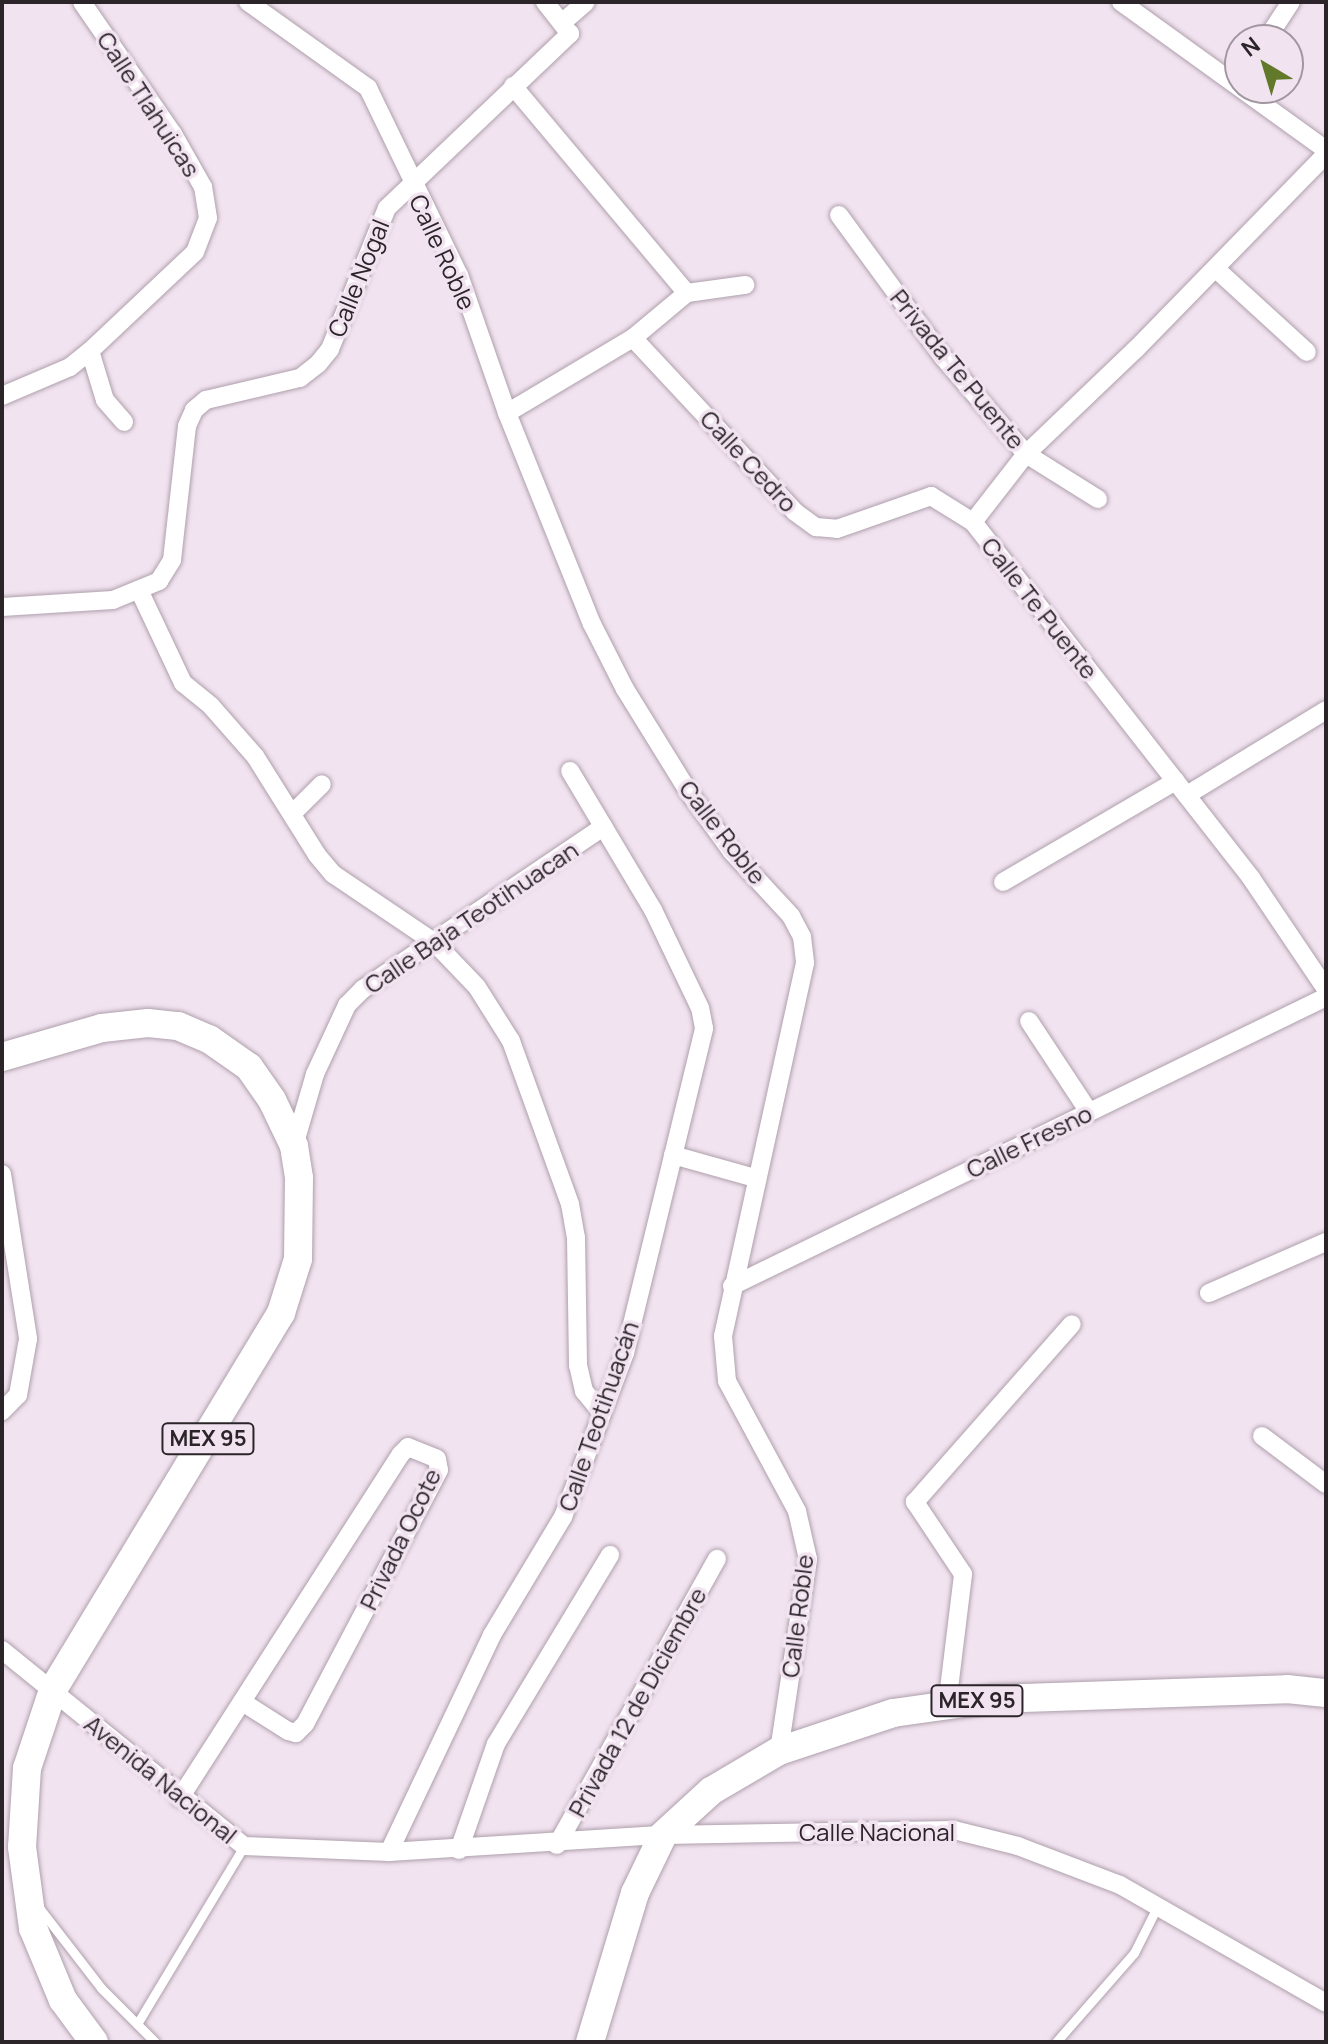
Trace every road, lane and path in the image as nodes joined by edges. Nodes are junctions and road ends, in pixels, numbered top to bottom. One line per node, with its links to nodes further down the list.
1 (82, 2): 19 (street, Calle Tlahuicas)
2 (248, 2): 13 (street, Calle Roble)
3 (545, 2): 8 (street)
4 (586, 2): 8 (street, Calle Nogal)
5 (1121, 2): 9 (street)
6 (1291, 2): 7 (street)
7 (1277, 24)
8 (567, 28): 10 (street, Calle Nogal)
9 (1224, 73)
10 (513, 86): 13 (street, Calle Nogal); 17 (street)
11 (1265, 104): 12 (street)
12 (1326, 152): 15 (street, Calle Te Puente)
13 (410, 182): 22 (street, Calle Roble); 27 (street, Calle Nogal)
14 (839, 215): 24 (street, Privada Te Puente)
15 (1216, 269): 20 (street); 24 (street, Calle Te Puente)
16 (745, 285): 17 (street)
17 (687, 293): 18 (street)
18 (633, 338): 22 (street); 26 (street, Calle Cedro)
19 (90, 351): 21 (street, Calle Tlahuicas); 23 (street)
20 (1307, 352)
21 (2, 396)
22 (507, 413): 45 (street, Calle Roble)
23 (124, 422)
24 (1026, 454): 25 (street, Privada Te Puente); 26 (street, Calle Te Puente)
25 (1098, 499)
26 (973, 522): 32 (street, Calle Te Puente)
27 (140, 592): 28 (street); 33 (street)
28 (2, 607)
29 (1326, 710): 32 (street)
30 (570, 771): 34 (street, Calle Teotihuacán)
31 (322, 784): 33 (street)
32 (1181, 788): 35 (street); 37 (street, Calle Te Puente)
33 (292, 814): 36 (street)
34 (603, 827): 36 (street, Calle Baja Teotihuacan); 43 (street, Calle Teotihuacán)
35 (1003, 882)
36 (434, 942): 42 (street, Calle Baja Teotihuacan); 51 (street)
37 (1326, 989)
38 (1326, 997): 41 (street, Calle Fresno)
39 (1029, 1021): 41 (street)
40 (2, 1057): 42 (main road, MEX 95)
41 (1089, 1112): 47 (street, Calle Fresno)
42 (294, 1146): 57 (main road, MEX 95)
43 (673, 1155): 45 (street); 51 (street, Calle Teotihuacán)
44 (2, 1174): 50 (street)
45 (755, 1178): 47 (street, Calle Roble)
46 (1326, 1242): 48 (street)
47 (732, 1286): 61 (street, Calle Roble)
48 (1209, 1293)
49 (1072, 1324): 60 (street)
50 (2, 1411)
51 (600, 1411): 67 (street, Calle Teotihuacán)
52 (1262, 1436): 53 (street)
53 (1326, 1484)
54 (610, 1555): 66 (street)
55 (717, 1559): 64 (street, Privada 12 de Diciembre)
56 (2, 1650): 57 (street, Avenida Nacional)
57 (53, 1690): 62 (street, Avenida Nacional); 68 (main road, MEX 95)
58 (1326, 1693): 60 (main road, MEX 95)
59 (244, 1703): 59 (street, Privada Ocote); 62 (street, Privada Ocote)
60 (947, 1705): 61 (main road, MEX 95)
61 (779, 1751): 63 (main road, MEX 95)
62 (180, 1798): 65 (street, Avenida Nacional)
63 (663, 1835): 64 (street, Calle Nacional); 69 (street, Calle Nacional); 74 (main road, MEX 95)
64 (557, 1845): 66 (street, Calle Nacional)
65 (244, 1846): 67 (street, Avenida Nacional); 71 (lane)
66 (459, 1850): 67 (street, Calle Nacional)
67 (389, 1852)
68 (26, 1889): 71 (lane); 72 (main road, MEX 95)
69 (1158, 1905): 70 (street, Calle Nacional); 75 (lane)
70 (1326, 2003)
71 (137, 2024): 73 (lane)
72 (94, 2042)
73 (155, 2042)
74 (590, 2042)
75 (1056, 2042)

